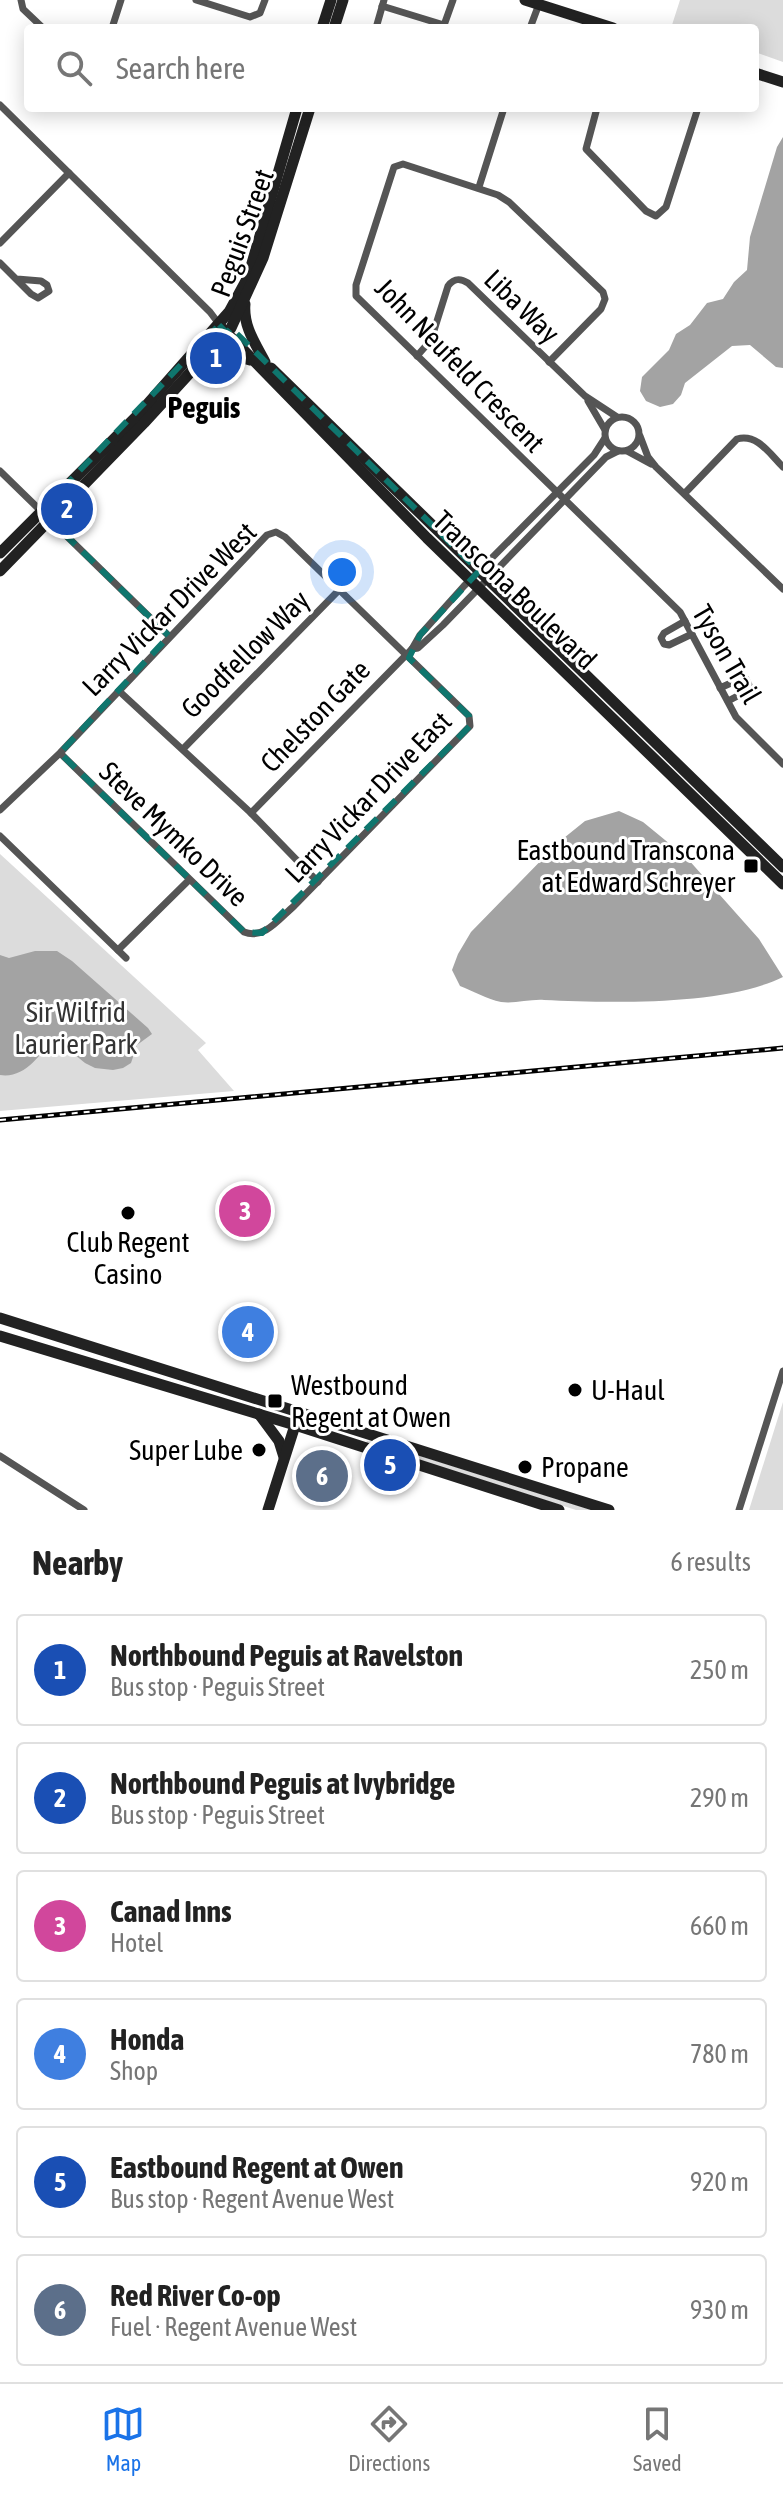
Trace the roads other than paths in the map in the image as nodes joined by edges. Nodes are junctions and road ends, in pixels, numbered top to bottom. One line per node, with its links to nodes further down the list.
1 (21, 0): 11 (street)
2 (121, 0): 12 (street)
3 (196, 0): 4 (street)
4 (265, 0)
5 (331, 0): 13 (street)
6 (343, 0): 14 (street)
7 (453, 0): 17 (street)
8 (525, 0): 9 (street)
9 (539, 2): 18 (street); 19 (street)
10 (383, 3): 15 (street); 16 (street)
11 (39, 24)
12 (113, 24)
13 (323, 24)
14 (335, 24)
15 (377, 24)
16 (436, 24)
17 (445, 24)
18 (531, 24)
19 (602, 24)
20 (759, 74): 21 (street)
21 (783, 82)
22 (0, 105): 28 (street)
23 (296, 112): 34 (street, Peguis Street)
24 (309, 112): 33 (street, Peguis Street)
25 (503, 112): 29 (street)
26 (596, 112): 27 (street)
27 (697, 112)
28 (69, 173): 30 (street); 34 (street)
29 (479, 187): 35 (street, John Neufeld Crescent); 37 (street, John Neufeld Crescent)
30 (0, 243)
31 (0, 263): 32 (street)
32 (17, 279)
33 (246, 300): 34 (street, Peguis Street); 36 (street)
34 (225, 326): 36 (street, Transcona Boulevard); 38 (street, Peguis Street); 50 (street, Peguis Street)
35 (417, 356): 37 (street, Liba Way); 48 (street, John Neufeld Crescent)
36 (260, 362): 38 (street); 53 (street, Transcona Boulevard)
37 (549, 362): 39 (street, Liba Way)
38 (193, 371): 50 (street, Peguis Street)
39 (585, 396): 40 (street, Liba Way); 41 (street, Liba Way)
40 (617, 417): 41 (street); 42 (street)
41 (605, 434): 43 (street); 48 (street)
42 (640, 436): 43 (street); 44 (street)
43 (622, 451): 44 (street); 49 (street)
44 (656, 467): 47 (street)
45 (783, 467): 47 (street)
46 (0, 471): 50 (street)
47 (685, 493): 54 (street)
48 (556, 494): 49 (street, John Neufeld Crescent); 53 (street)
49 (563, 501): 53 (street); 56 (street, Tyson Trail)
50 (46, 515): 51 (street, Peguis Street); 52 (street, Peguis Street); 58 (street)
51 (0, 553)
52 (0, 571)
53 (479, 580): 59 (street, Chelston Gate); 59 (street, Chelston Gate); 69 (street, Transcona Boulevard); 72 (street, Transcona Boulevard)
54 (783, 589)
55 (339, 590): 58 (street, Larry Vickar Drive West); 59 (street, Larry Vickar Drive West); 63 (street, Goodfellow Way)
56 (685, 621): 57 (street, Tyson Trail); 57 (street)
57 (692, 634): 60 (street, Tyson Trail)
58 (169, 636): 61 (street, Larry Vickar Drive West)
59 (409, 652): 67 (street, Chelston Gate); 71 (street, Larry Vickar Drive East)
60 (720, 688): 62 (street, Tyson Trail); 62 (street)
61 (119, 691): 63 (street); 64 (street, Larry Vickar Drive West)
62 (728, 701): 65 (street, Tyson Trail)
63 (183, 749): 67 (street)
64 (60, 753): 66 (street, Larry Vickar Drive West); 70 (street, Steve Mymko Drive)
65 (783, 764)
66 (0, 810)
67 (251, 813): 71 (street)
68 (0, 836): 74 (street)
69 (783, 867)
70 (189, 880): 73 (street, Steve Mymko Drive); 74 (street)
71 (318, 882): 73 (street, Larry Vickar Drive East)
72 (783, 884)
73 (262, 933)
74 (118, 950): 75 (street)
75 (126, 958)
76 (4, 1319): 77 (street); 80 (street)
77 (1, 1338): 79 (street)
78 (783, 1371): 87 (street)
79 (259, 1414): 80 (street); 82 (street)
80 (297, 1419): 82 (street); 85 (street); 86 (street)
81 (0, 1456): 83 (street)
82 (285, 1457): 84 (street)
83 (84, 1510)
84 (268, 1510)
85 (559, 1510)
86 (609, 1510)
87 (739, 1510)

